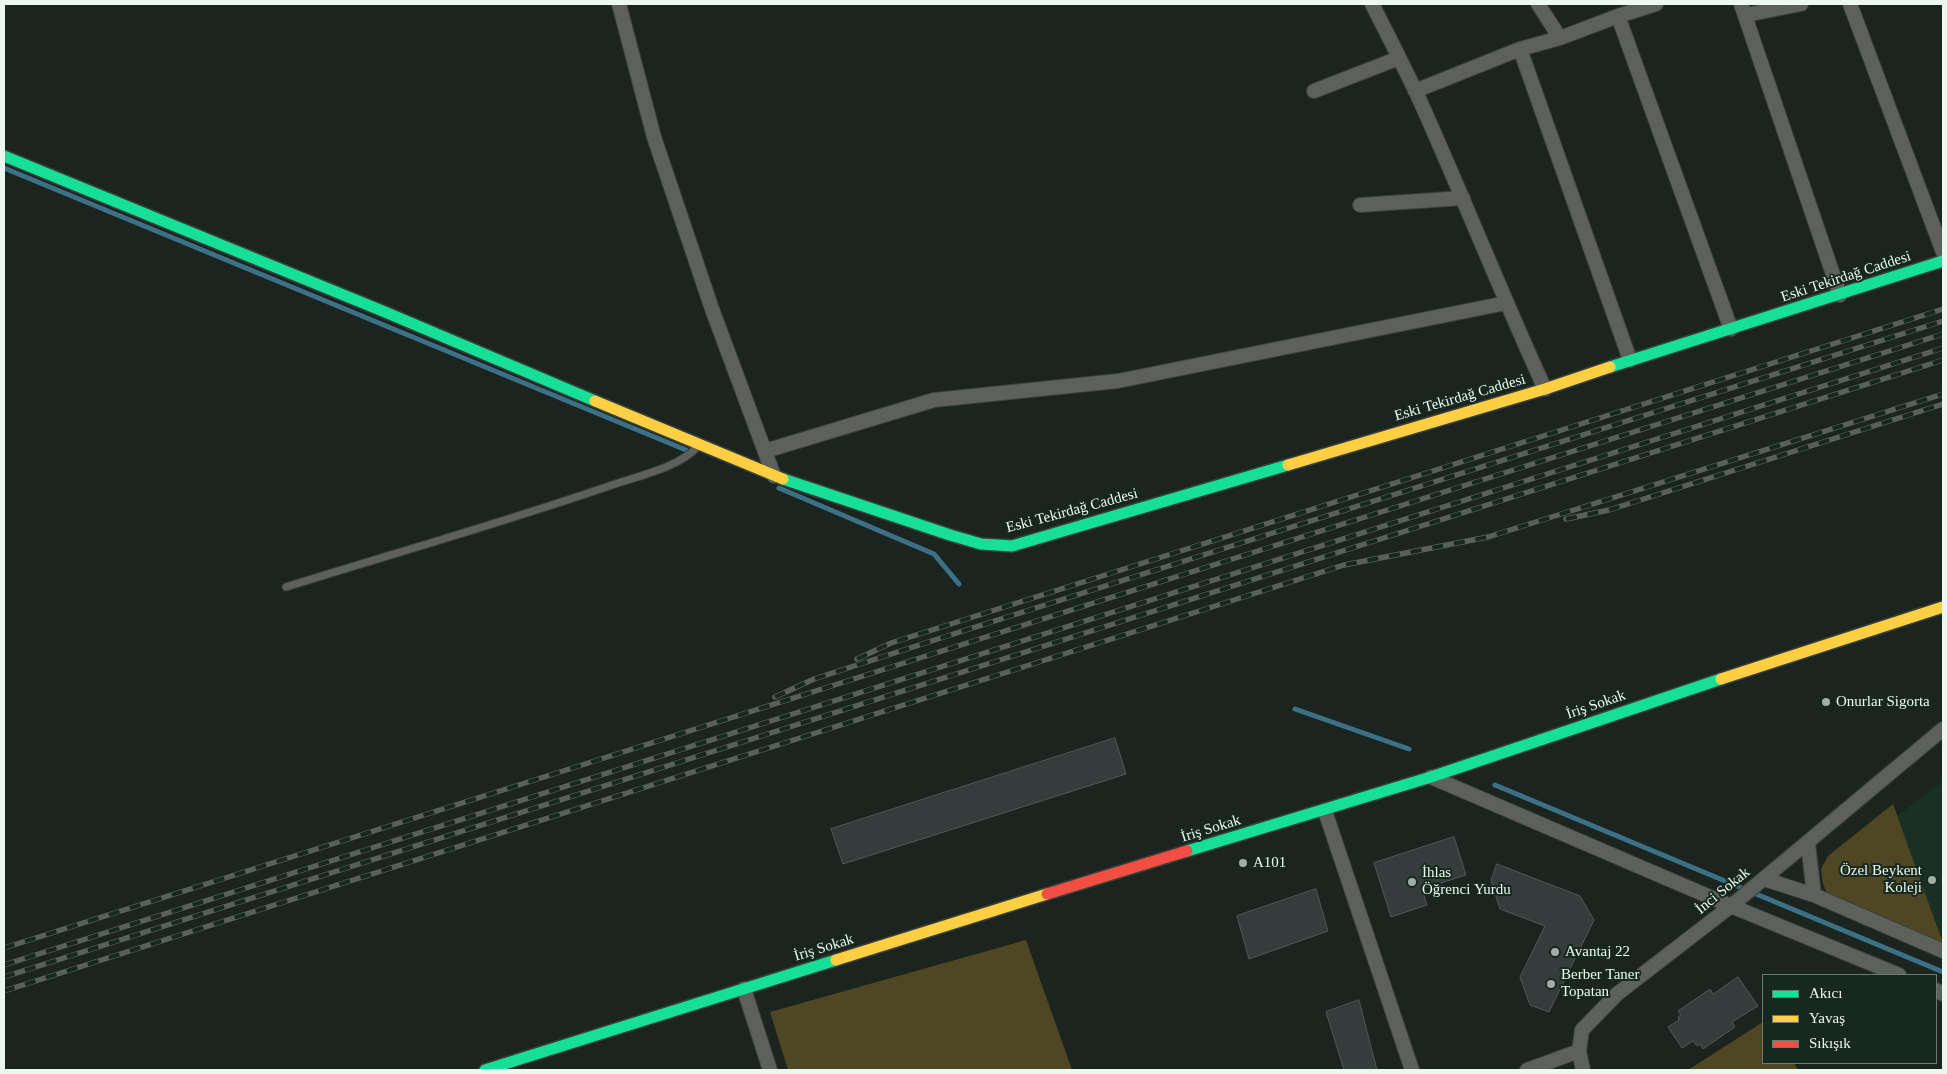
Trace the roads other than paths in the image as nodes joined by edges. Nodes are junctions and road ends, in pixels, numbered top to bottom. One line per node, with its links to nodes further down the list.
1 (619, 4): 25 (street)
2 (1372, 4): 11 (street)
3 (1538, 4): 9 (street)
4 (1656, 4): 8 (street)
5 (1801, 4): 7 (street)
6 (1850, 4): 17 (street)
7 (1744, 9): 19 (street)
8 (1618, 16): 9 (street); 21 (street)
9 (1560, 38): 10 (street)
10 (1520, 49): 13 (street); 22 (street)
11 (1399, 58): 12 (street); 13 (street)
12 (1314, 91)
13 (1415, 91): 15 (street)
14 (4, 156): 24 (street, Eski Tekirdağ Caddesi)
15 (1463, 198): 16 (street); 20 (street)
16 (1360, 205)
17 (1943, 252)
18 (1943, 261): 19 (street, Eski Tekirdağ Caddesi)
19 (1840, 295): 21 (street, Eski Tekirdağ Caddesi)
20 (1506, 303): 23 (street); 25 (street)
21 (1731, 329): 22 (street, Eski Tekirdağ Caddesi)
22 (1630, 360): 23 (street, Eski Tekirdağ Caddesi)
23 (1544, 389): 26 (street, Eski Tekirdağ Caddesi)
24 (698, 445): 26 (street, Eski Tekirdağ Caddesi); 27 (lane)
25 (765, 451): 26 (street)
26 (774, 476)
27 (286, 587)
28 (1943, 607): 30 (street, İriş Sokak)
29 (1943, 729): 32 (street, İnci Sokak)
30 (1432, 777): 31 (street, İriş Sokak); 35 (street)
31 (1325, 811): 38 (street, İriş Sokak); 42 (street)
32 (1808, 842): 33 (street, İnci Sokak); 34 (street)
33 (1764, 878): 34 (street); 35 (street, İnci Sokak)
34 (1814, 895): 36 (street)
35 (1731, 906): 37 (street); 39 (street, İnci Sokak)
36 (1943, 952)
37 (1897, 974)
38 (744, 989): 40 (street, İriş Sokak); 41 (street)
39 (1579, 1050): 43 (street); 44 (street)
40 (485, 1070)
41 (770, 1070)
42 (1412, 1070)
43 (1527, 1070)
44 (1583, 1070)

